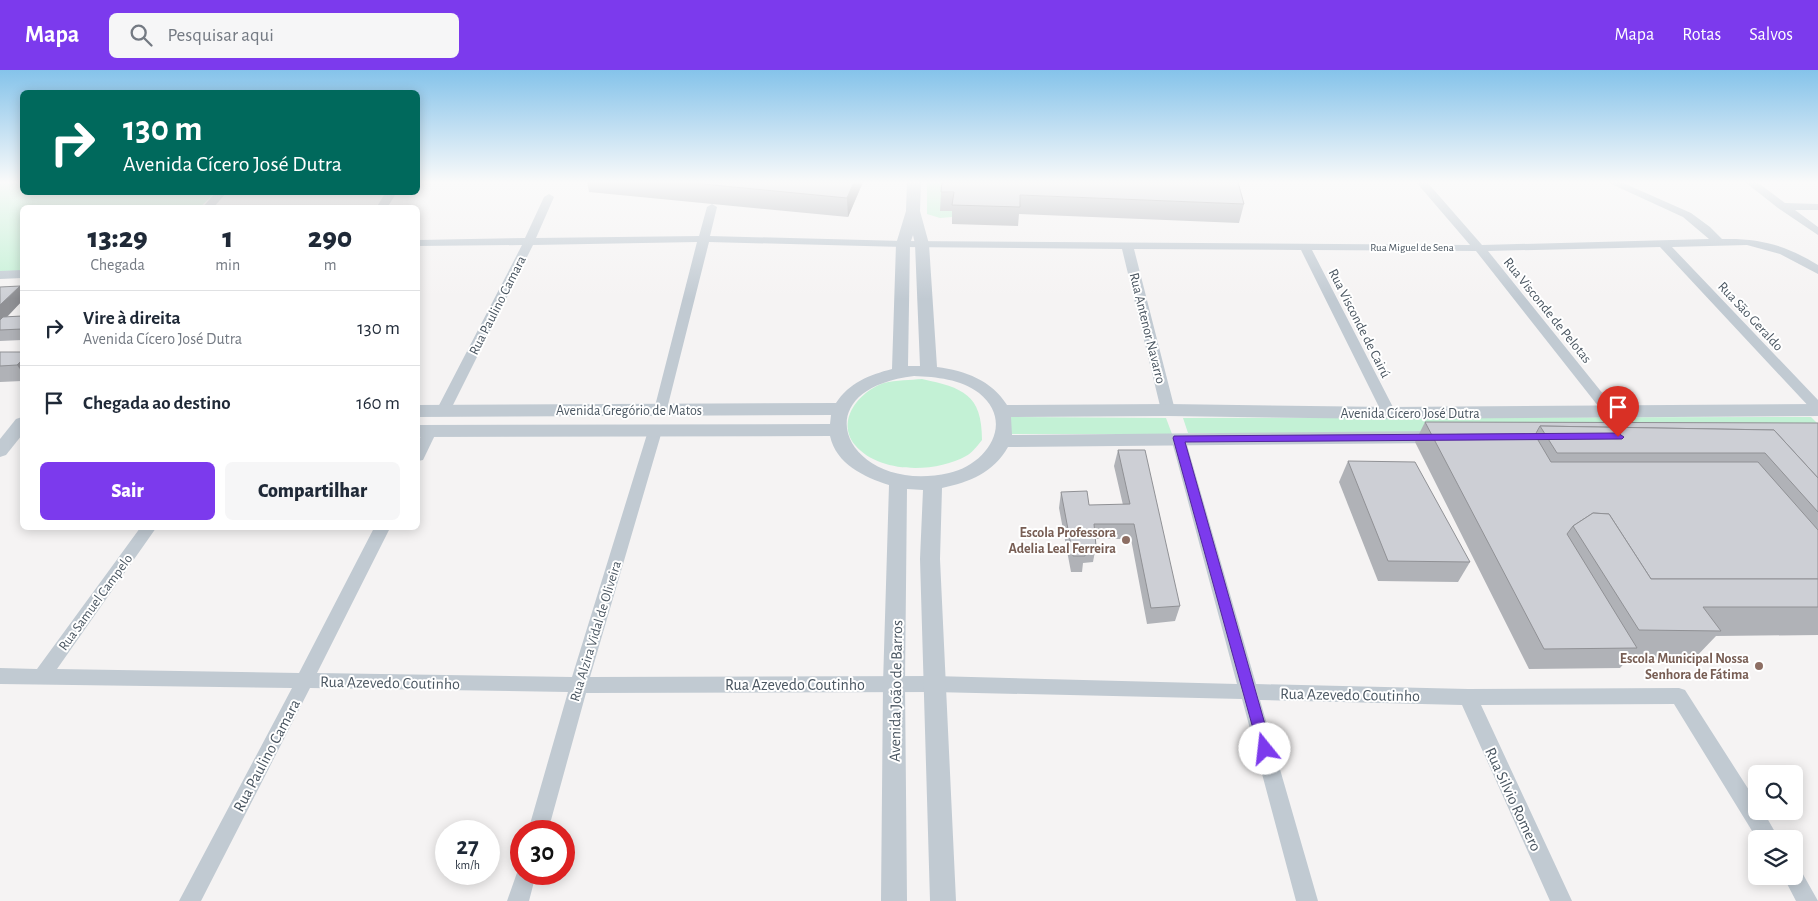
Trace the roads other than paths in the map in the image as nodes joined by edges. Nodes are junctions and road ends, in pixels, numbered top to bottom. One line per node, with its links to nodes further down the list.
1 (538, 221): 10 (street, Rua Paulino Camara)
2 (709, 221): 9 (street)
3 (910, 221): 13 (street)
4 (916, 221): 14 (street)
5 (1455, 221): 18 (street, Rua Visconde de Pelotas)
6 (1695, 221): 12 (street)
7 (1802, 221): 8 (street)
8 (1818, 232)
9 (705, 239): 10 (street, Rua Miguel de Sena); 13 (street, Rua Miguel de Sena); 28 (street)
10 (529, 242): 11 (street, Rua Miguel de Sena); 31 (street, Rua Paulino Camara)
11 (420, 243)
12 (1719, 243): 15 (street, Rua Miguel de Sena); 19 (street, Rua Miguel de Sena)
13 (903, 244): 14 (street, Rua Miguel de Sena); 25 (street)
14 (922, 244): 16 (street, Rua Miguel de Sena); 24 (street)
15 (1662, 244): 18 (street, Rua Miguel de Sena); 27 (street, Rua São Geraldo)
16 (1127, 246): 17 (street, Rua Miguel de Sena); 29 (street, Rua Antenor Navarro)
17 (1305, 247): 18 (street, Rua Miguel de Sena); 34 (street, Rua Visconde de Cairú)
18 (1479, 248): 35 (street, Rua Visconde de Pelotas)
19 (1818, 270)
20 (20, 274): 21 (street)
21 (0, 275)
22 (0, 283): 23 (street)
23 (20, 283)
24 (929, 371): 25 (street); 32 (street)
25 (900, 372): 26 (street)
26 (840, 409): 28 (street, Avenida Gregório de Matos); 37 (street)
27 (1818, 409): 35 (street, Avenida Cícero José Dutra)
28 (661, 410): 31 (street, Avenida Gregório de Matos)
29 (1168, 410): 32 (street, Avenida Cícero José Dutra); 33 (street, Avenida Cícero José Dutra)
30 (420, 411): 31 (street, Avenida Gregório de Matos)
31 (443, 411)
32 (1002, 411): 43 (street)
33 (1309, 412): 34 (street, Avenida Cícero José Dutra); 42 (street)
34 (1389, 413): 35 (street, Avenida Cícero José Dutra)
35 (1612, 413)
36 (20, 429): 45 (street)
37 (837, 430): 39 (street, Avenida Gregório de Matos); 46 (street)
38 (424, 431): 39 (street, Avenida Gregório de Matos); 44 (street)
39 (655, 431): 55 (street, Rua Alzira Vidal de Oliveira)
40 (1459, 437): 42 (street, Avenida Cícero José Dutra)
41 (1178, 438): 42 (street, Avenida Cícero José Dutra); 43 (street, Avenida Cícero José Dutra); 56 (street)
42 (1319, 438)
43 (1002, 440): 47 (street)
44 (420, 448)
45 (0, 452)
46 (898, 481): 47 (street); 53 (street, Avenida João de Barros)
47 (933, 483): 54 (street)
48 (147, 530): 51 (street, Rua Samuel Campelo)
49 (381, 530): 52 (street, Rua Paulino Camara)
50 (0, 676): 51 (street, Rua Azevedo Coutinho)
51 (41, 676): 52 (street, Rua Azevedo Coutinho)
52 (305, 680): 55 (street, Rua Azevedo Coutinho); 62 (street, Rua Paulino Camara)
53 (894, 684): 54 (street, Rua Azevedo Coutinho); 55 (street, Rua Azevedo Coutinho); 64 (street, Avenida João de Barros)
54 (934, 684): 56 (street, Rua Azevedo Coutinho); 65 (street)
55 (579, 685): 58 (street, Rua Alzira Vidal de Oliveira)
56 (1249, 692): 57 (street, Rua Azevedo Coutinho); 66 (street)
57 (1468, 697): 59 (street, Rua Azevedo Coutinho); 67 (street, Rua Silvio Romero)
58 (541, 820)
59 (1763, 830)
60 (523, 885): 63 (street)
61 (1798, 885): 68 (street)
62 (190, 901)
63 (518, 901)
64 (894, 901)
65 (943, 901)
66 (1307, 901)
67 (1561, 901)
68 (1808, 901)

